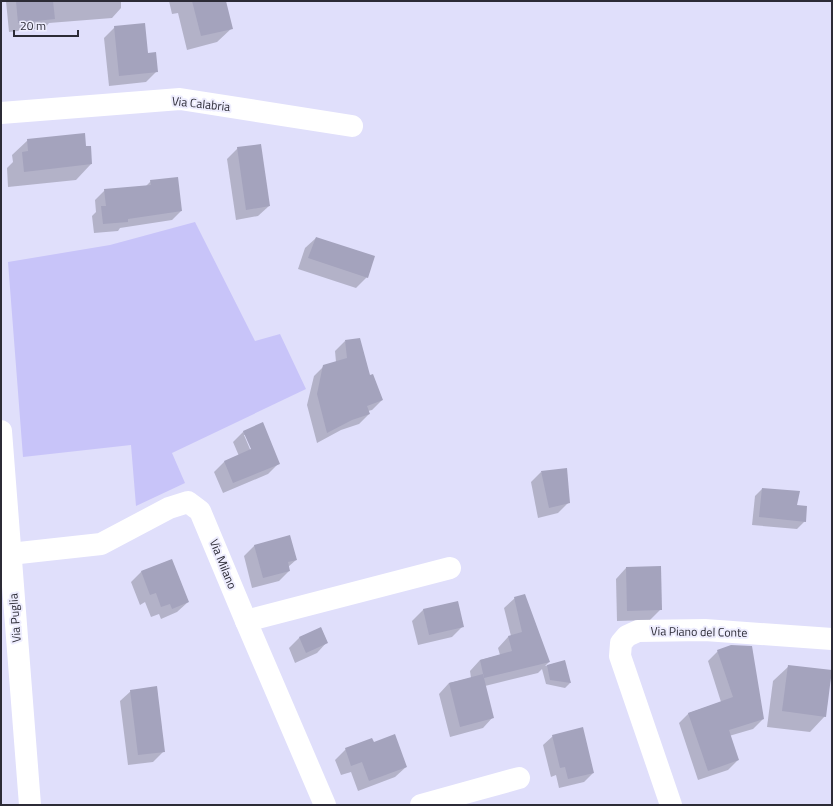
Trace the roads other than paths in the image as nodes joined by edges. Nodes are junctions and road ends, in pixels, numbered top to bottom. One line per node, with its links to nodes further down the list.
1 (1, 113): 2 (street, Via Calabria)
2 (352, 126)
3 (1, 430): 4 (street, Via Puglia)
4 (10, 554): 6 (street, Via Milano); 9 (street, Via Puglia)
5 (450, 568): 6 (street)
6 (246, 621): 10 (street, Via Milano)
7 (832, 639): 12 (street, Via Piano del Conte)
8 (519, 778): 11 (street)
9 (30, 805)
10 (325, 805)
11 (421, 805)
12 (671, 805)

